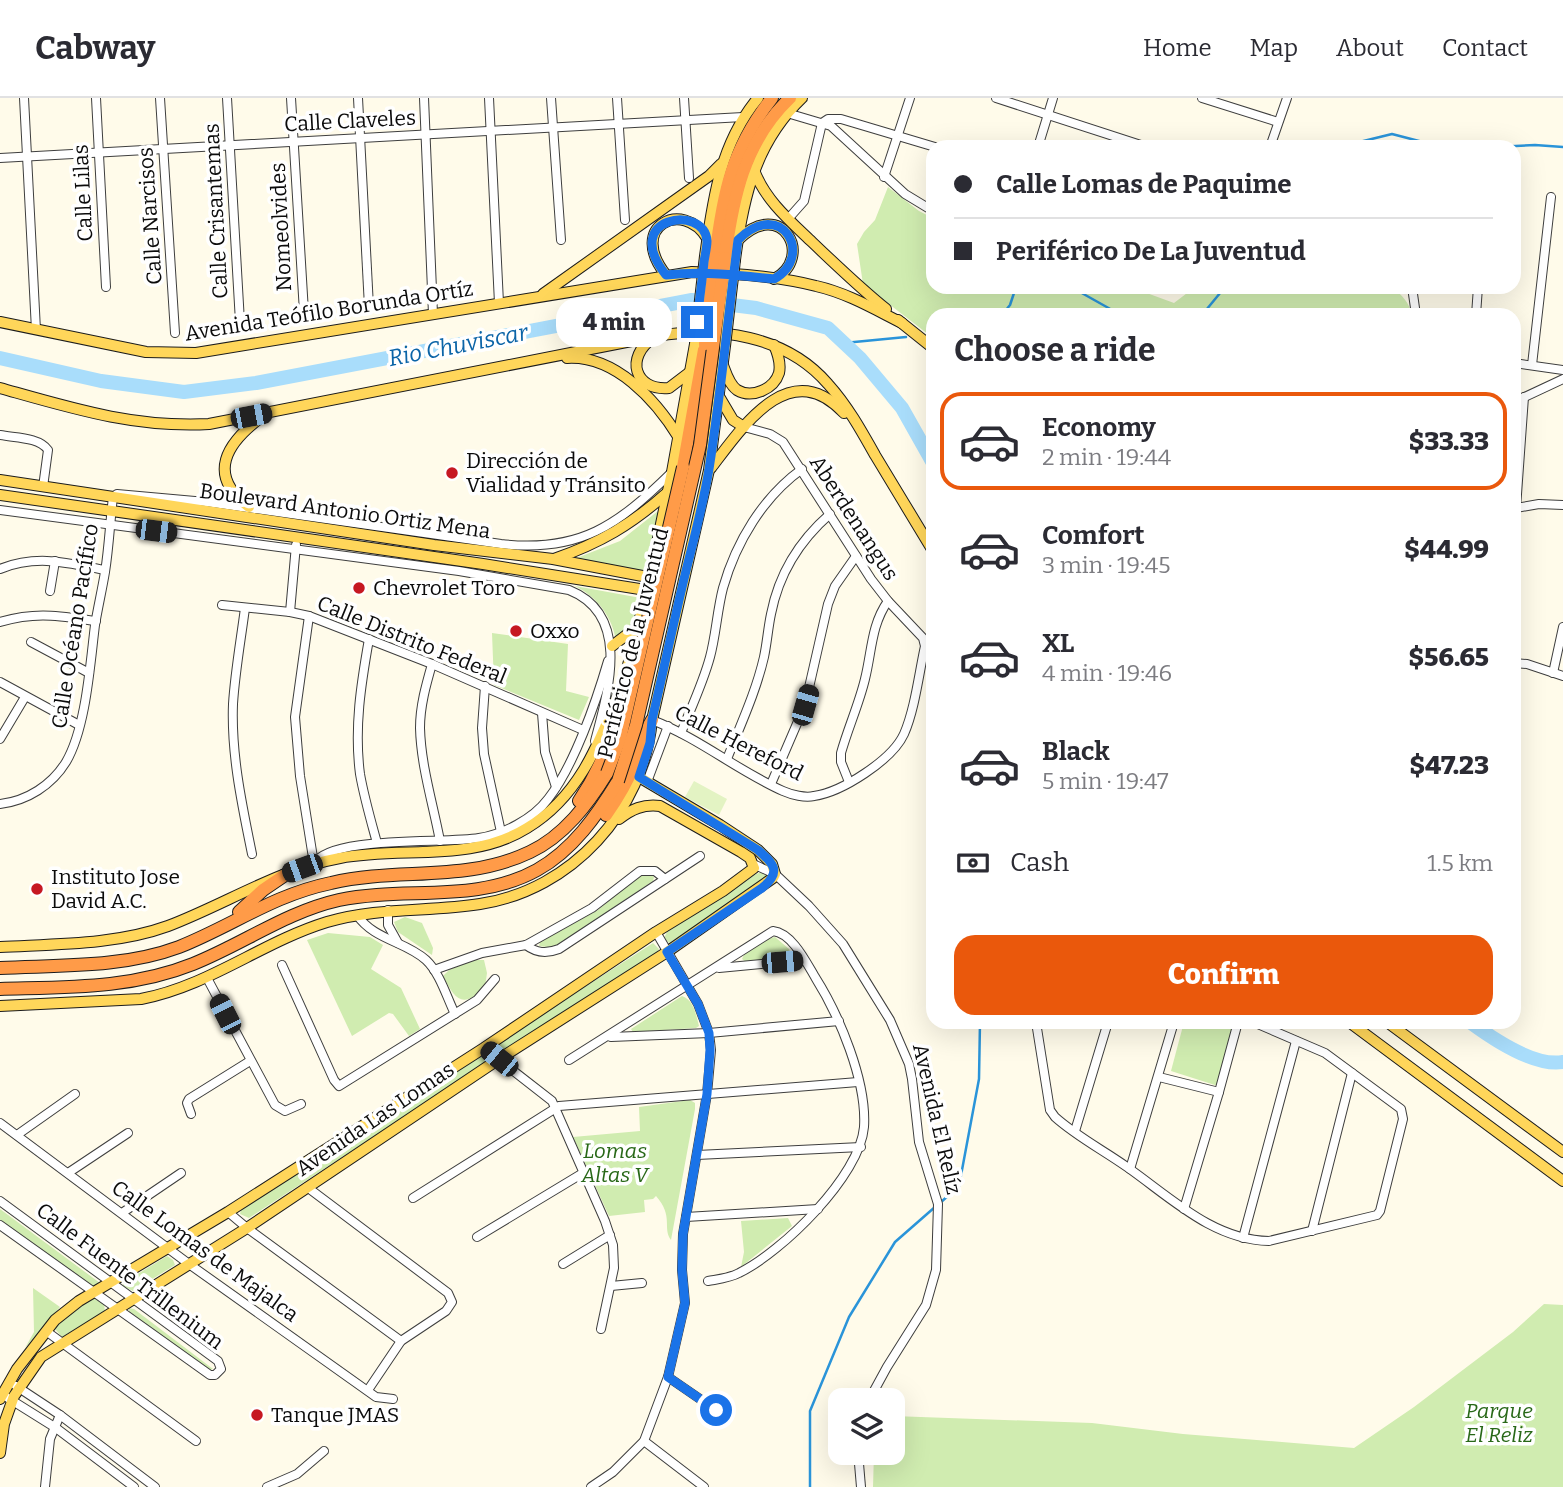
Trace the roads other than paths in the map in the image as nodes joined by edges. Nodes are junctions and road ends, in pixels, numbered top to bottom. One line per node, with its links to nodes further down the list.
1 (24, 98): 42 (street)
2 (96, 98): 41 (street, Calle Lilas)
3 (160, 98): 40 (street, Calle Narcisos)
4 (227, 98): 39 (street, Calle Crisantemas)
5 (291, 98): 37 (street, Nomeolvides)
6 (358, 98): 33 (street)
7 (424, 98): 31 (street)
8 (489, 98): 30 (street)
9 (551, 98): 29 (street)
10 (617, 98): 27 (street)
11 (684, 98): 25 (street)
12 (747, 98): 23 (street)
13 (758, 98): 23 (main road)
14 (772, 98): 55 (highway)
15 (790, 98): 55 (highway)
16 (802, 98): 22 (main road)
17 (910, 98): 32 (street)
18 (996, 98): 24 (street)
19 (1053, 98): 24 (street)
20 (1202, 98): 26 (street)
21 (1287, 98): 26 (street)
22 (788, 113): 28 (street); 45 (main road)
23 (746, 114): 25 (street, Calle Claveles); 44 (main road)
24 (1048, 114): 34 (street); 35 (street)
25 (685, 119): 27 (street, Calle Claveles); 47 (street)
26 (1278, 122): 36 (street)
27 (618, 123): 29 (street, Calle Claveles); 52 (street)
28 (822, 123): 32 (street); 46 (street); 51 (street)
29 (553, 127): 30 (street, Calle Claveles); 53 (street)
30 (492, 130): 31 (street, Calle Claveles); 60 (street)
31 (426, 134): 33 (street, Calle Claveles); 63 (street)
32 (898, 135): 38 (street); 46 (street)
33 (360, 138): 37 (street, Calle Claveles); 61 (street)
34 (1040, 140)
35 (1126, 140)
36 (1272, 140)
37 (294, 141): 39 (street, Calle Claveles); 62 (street, Nomeolvides)
38 (926, 144)
39 (229, 145): 40 (street, Calle Claveles); 65 (street, Calle Crisantemas)
40 (163, 149): 41 (street, Calle Claveles); 68 (street, Calle Narcisos)
41 (99, 152): 42 (street, Calle Claveles); 58 (street, Calle Lilas)
42 (27, 157): 43 (street, Calle Claveles); 67 (street)
43 (0, 158)
44 (721, 164): 49 (main road); 59 (main road)
45 (754, 170): 51 (main road); 54 (main road)
46 (884, 177): 50 (street)
47 (689, 178)
48 (1551, 197): 76 (street)
49 (712, 207): 55 (highway)
50 (926, 207)
51 (788, 219): 66 (main road)
52 (625, 220)
53 (561, 240)
54 (738, 240): 55 (main road); 57 (main road)
55 (717, 253): 56 (main road); 71 (highway, bridge); 74 (main road, bridge); 149 (highway, Periférico de la Juventud, bridge)
56 (666, 275): 57 (main road, Avenida Teófilo Borunda Ortíz); 59 (main road, Avenida Teófilo Borunda Ortíz)
57 (774, 279): 66 (main road, Avenida Teófilo Borunda Ortíz)
58 (106, 287)
59 (540, 296): 60 (main road, Avenida Teófilo Borunda Ortíz)
60 (499, 303): 63 (main road, Avenida Teófilo Borunda Ortíz)
61 (369, 307)
62 (304, 312)
63 (433, 314): 67 (main road, Avenida Teófilo Borunda Ortíz)
64 (0, 322): 67 (main road, Avenida Teófilo Borunda Ortíz)
65 (240, 322)
66 (902, 323): 70 (main road)
67 (36, 330)
68 (175, 332)
69 (657, 336): 72 (main road); 73 (main road); 78 (main road)
70 (926, 342)
71 (700, 344): 78 (main road); 91 (highway, Periférico de la Juventud)
72 (774, 345): 74 (main road); 89 (main road)
73 (529, 360): 84 (main road); 87 (main road)
74 (722, 364): 81 (main road)
75 (1521, 364): 76 (street)
76 (1532, 365): 77 (street)
77 (1563, 370)
78 (690, 372): 87 (main road)
79 (1563, 379): 82 (street)
80 (0, 388): 84 (main road)
81 (719, 396): 85 (main road); 92 (main road)
82 (1524, 397): 83 (street); 88 (street)
83 (1521, 398)
84 (266, 414): 99 (main road)
85 (744, 427): 89 (main road); 90 (street, Aberdenangus); 92 (main road)
86 (0, 435): 94 (street)
87 (679, 438): 91 (main road)
88 (1521, 439)
89 (875, 456): 105 (main road)
90 (802, 469): 103 (street, Aberdenangus); 145 (street)
91 (678, 470): 95 (main road); 99 (street); 149 (highway, Periférico de la Juventud, bridge)
92 (709, 470): 114 (main road)
93 (0, 480): 94 (main road, Boulevard Antonio Ortiz Mena)
94 (43, 487): 97 (main road, Boulevard Antonio Ortiz Mena)
95 (668, 492): 109 (main road); 113 (main road)
96 (0, 495): 102 (main road, Boulevard Antonio Ortiz Mena)
97 (113, 497): 99 (street); 102 (street, Calle Océano Pacífico); 109 (main road, Boulevard Antonio Ortiz Mena)
98 (1563, 505): 100 (street)
99 (249, 507)
100 (1521, 507)
101 (0, 510): 104 (street, Boulevard Antonio Ortiz Mena)
102 (111, 512): 104 (street, Calle Océano Pacífico); 106 (main road, Boulevard Antonio Ortiz Mena)
103 (830, 514): 107 (street, Aberdenangus); 148 (street)
104 (110, 525): 106 (street, Boulevard Antonio Ortiz Mena); 112 (street, Calle Océano Pacífico)
105 (926, 540)
106 (297, 544): 108 (main road, Boulevard Antonio Ortiz Mena); 121 (street)
107 (856, 556): 118 (street, Aberdenangus); 152 (street)
108 (398, 558): 115 (main road, Boulevard Antonio Ortiz Mena); 130 (street, Boulevard Antonio Ortiz Mena)
109 (553, 559): 113 (main road, Boulevard Antonio Ortiz Mena)
110 (55, 561): 111 (street); 112 (street); 116 (street)
111 (0, 569)
112 (105, 570): 123 (street, Calle Océano Pacífico)
113 (649, 577): 114 (main road, Boulevard Antonio Ortiz Mena); 115 (main road)
114 (683, 583): 117 (main road)
115 (647, 590): 117 (main road, Boulevard Antonio Ortiz Mena); 126 (main road)
116 (50, 591)
117 (681, 596): 141 (main road)
118 (888, 600): 129 (street, Aberdenangus); 151 (street)
119 (222, 605): 120 (street, Calle Distrito Federal)
120 (245, 608): 121 (street, Calle Distrito Federal); 161 (street)
121 (290, 612): 122 (street, Calle Distrito Federal)
122 (309, 616): 127 (street, Calle Distrito Federal); 163 (street)
123 (96, 621): 124 (street); 134 (street, Calle Océano Pacífico)
124 (0, 622)
125 (1563, 626): 135 (street)
126 (637, 627): 130 (main road); 133 (main road)
127 (369, 639): 131 (street, Calle Distrito Federal); 160 (street)
128 (31, 642): 134 (street)
129 (925, 643): 151 (street, Calle Hereford)
130 (612, 646): 144 (street); 147 (street)
131 (432, 664): 138 (street, Calle Distrito Federal); 159 (street)
132 (1521, 664): 135 (street)
133 (627, 671): 147 (main road); 156 (highway)
134 (89, 673): 142 (street, Calle Océano Pacífico)
135 (1553, 673): 136 (street)
136 (1563, 676)
137 (0, 682): 139 (street)
138 (485, 686): 140 (street, Calle Distrito Federal); 157 (street)
139 (25, 697): 142 (street); 146 (street)
140 (542, 713): 144 (street, Calle Distrito Federal); 153 (street)
141 (652, 720): 143 (street, Calle Hereford); 150 (main road); 158 (highway)
142 (79, 725): 154 (street, Calle Océano Pacífico)
143 (668, 726): 145 (street, Calle Hereford); 150 (street)
144 (583, 730): 153 (street)
145 (681, 733): 148 (street, Calle Hereford)
146 (0, 739)
147 (591, 758): 163 (main road)
148 (727, 759): 152 (street, Calle Hereford)
149 (612, 777): 156 (highway, Periférico de la Juventud); 158 (highway, Periférico de la Juventud)
150 (643, 780): 155 (main road); 166 (main road, Avenida El Relíz)
151 (849, 782): 152 (street, Calle Hereford)
152 (771, 784)
153 (556, 787): 157 (street)
154 (0, 804)
155 (611, 825): 164 (main road); 168 (main road)
156 (562, 830): 170 (highway, Periférico de la Juventud)
157 (501, 832): 159 (street)
158 (579, 836): 184 (highway, Periférico de la Juventud)
159 (440, 841): 160 (street)
160 (377, 843): 163 (street)
161 (252, 854)
162 (700, 856): 167 (street)
163 (314, 864): 165 (main road)
164 (753, 864): 166 (street); 171 (main road, Avenida Las Lomas)
165 (288, 873): 170 (highway); 174 (main road)
166 (775, 874): 175 (main road, Avenida Las Lomas); 255 (street, Avenida El Relíz)
167 (665, 879): 173 (street); 173 (street)
168 (388, 910): 169 (main road); 172 (street)
169 (357, 915): 172 (street); 181 (main road)
170 (229, 922): 178 (highway, Periférico de la Juventud)
171 (656, 932): 175 (street); 200 (main road, Avenida Las Lomas)
172 (398, 943): 180 (street)
173 (526, 945): 180 (street)
174 (0, 947)
175 (667, 952): 183 (street); 201 (main road, Avenida Las Lomas)
176 (804, 960): 179 (street); 179 (street); 187 (street)
177 (282, 965): 186 (street)
178 (0, 968)
179 (716, 968): 183 (street)
180 (434, 970): 186 (street)
181 (207, 978): 185 (main road); 203 (street)
182 (495, 979): 186 (street)
183 (688, 986): 197 (street); 198 (street)
184 (0, 989)
185 (0, 1006)
186 (455, 1014)
187 (839, 1021): 197 (street); 206 (street)
188 (1037, 1029): 196 (street)
189 (1039, 1029): 196 (street)
190 (1106, 1029): 214 (street)
191 (1172, 1029): 205 (street)
192 (1236, 1029): 207 (street)
193 (1269, 1029): 199 (street)
194 (1358, 1029): 224 (main road)
195 (1396, 1029): 218 (main road)
196 (1038, 1032): 214 (street)
197 (709, 1033): 198 (street); 209 (street)
198 (608, 1037): 202 (street)
199 (1296, 1041): 204 (street); 238 (street)
200 (484, 1048): 201 (street); 230 (main road, Avenida Las Lomas)
201 (499, 1059): 211 (street); 225 (main road, Avenida Las Lomas)
202 (569, 1060)
203 (250, 1061): 210 (street); 212 (street)
204 (1352, 1073): 235 (street); 235 (street)
205 (1159, 1077): 207 (street); 220 (street)
206 (858, 1082): 209 (street); 217 (street)
207 (1219, 1092): 229 (street)
208 (75, 1094): 216 (street)
209 (707, 1094): 211 (street); 219 (street)
210 (301, 1104)
211 (555, 1107): 223 (street); 226 (street)
212 (191, 1114)
213 (0, 1123): 216 (street, Calle Lomas de Majalca)
214 (1075, 1131): 220 (street)
215 (128, 1133): 221 (street)
216 (17, 1135): 221 (street, Calle Lomas de Majalca)
217 (860, 1146): 219 (street); 228 (street)
218 (1563, 1152)
219 (697, 1155): 232 (street)
220 (1130, 1169): 229 (street)
221 (68, 1173): 231 (street, Calle Lomas de Majalca)
222 (181, 1173): 231 (street)
223 (583, 1173): 236 (street); 237 (street)
224 (1563, 1181)
225 (307, 1187): 234 (main road, Avenida Las Lomas); 251 (street)
226 (412, 1198)
227 (0, 1201): 244 (street, Calle Fuente Trillenium)
228 (817, 1209): 232 (street); 242 (street)
229 (1184, 1209): 238 (street)
230 (228, 1212): 234 (street); 239 (main road, Avenida Las Lomas)
231 (122, 1213): 239 (street, Calle Lomas de Majalca)
232 (686, 1217): 253 (street)
233 (0, 1225): 246 (street, Calle Fuente Trillenium)
234 (247, 1228): 240 (main road, Avenida Las Lomas); 251 (street)
235 (1312, 1231): 238 (street)
236 (610, 1235): 241 (street); 245 (street)
237 (477, 1237)
238 (1242, 1238)
239 (168, 1248): 240 (street, Calle Lomas de Majalca); 244 (main road, Avenida Las Lomas)
240 (189, 1264): 247 (main road, Avenida Las Lomas); 256 (street, Calle Lomas de Majalca)
241 (563, 1264)
242 (708, 1281)
243 (642, 1283): 245 (street)
244 (111, 1284): 246 (main road, Avenida Las Lomas); 247 (street, Calle Fuente Trillenium)
245 (611, 1286): 249 (street)
246 (94, 1293): 248 (street, Calle Fuente Trillenium); 250 (main road, Avenida Las Lomas)
247 (132, 1300): 248 (main road, Avenida Las Lomas); 248 (street, Calle Fuente Trillenium)
248 (118, 1309): 252 (main road, Avenida Las Lomas)
249 (601, 1329)
250 (46, 1331): 252 (street); 257 (main road, Avenida Las Lomas)
251 (401, 1341): 256 (street)
252 (63, 1343): 254 (main road, Avenida Las Lomas); 262 (street)
253 (668, 1377): 259 (street); 263 (street)
254 (19, 1387): 257 (main road, Avenida Las Lomas); 260 (street)
255 (876, 1388)
256 (368, 1390): 258 (street, Calle Lomas de Majalca)
257 (5, 1395): 261 (street); 265 (main road)
258 (393, 1399)
259 (716, 1410)
260 (60, 1415): 261 (street); 270 (street)
261 (56, 1428): 268 (street); 269 (street)
262 (196, 1441)
263 (644, 1441): 267 (street); 272 (street)
264 (324, 1451): 271 (street)
265 (0, 1453)
266 (859, 1465): 273 (street)
267 (595, 1486)
268 (45, 1487)
269 (134, 1487)
270 (155, 1487)
271 (267, 1487)
272 (704, 1487)
273 (860, 1487)

